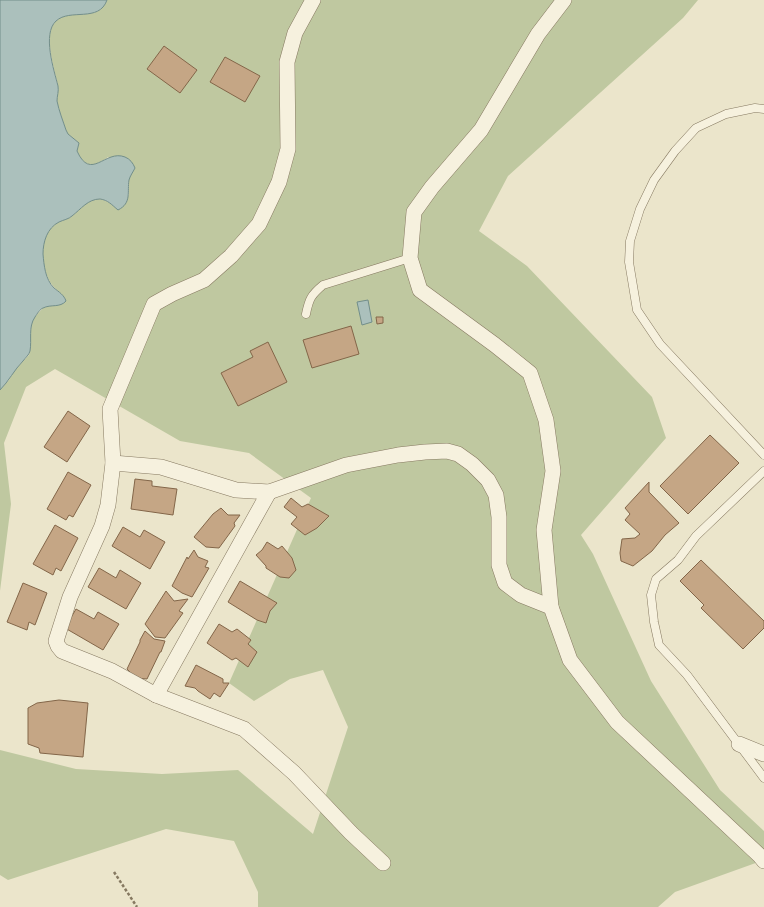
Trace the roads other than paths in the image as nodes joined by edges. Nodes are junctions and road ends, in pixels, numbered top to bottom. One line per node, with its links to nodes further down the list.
1 (313, 0): 7 (street)
2 (564, 0): 4 (street)
3 (764, 109): 6 (lane)
4 (410, 258): 5 (lane); 10 (street)
5 (306, 314)
6 (764, 455)
7 (113, 463): 9 (street); 11 (street)
8 (764, 471): 12 (lane)
9 (269, 492): 10 (street); 11 (street)
10 (551, 607): 15 (street)
11 (156, 695): 16 (street)
12 (739, 744): 13 (street); 14 (lane)
13 (764, 754)
14 (764, 778)
15 (764, 861)
16 (383, 863)

